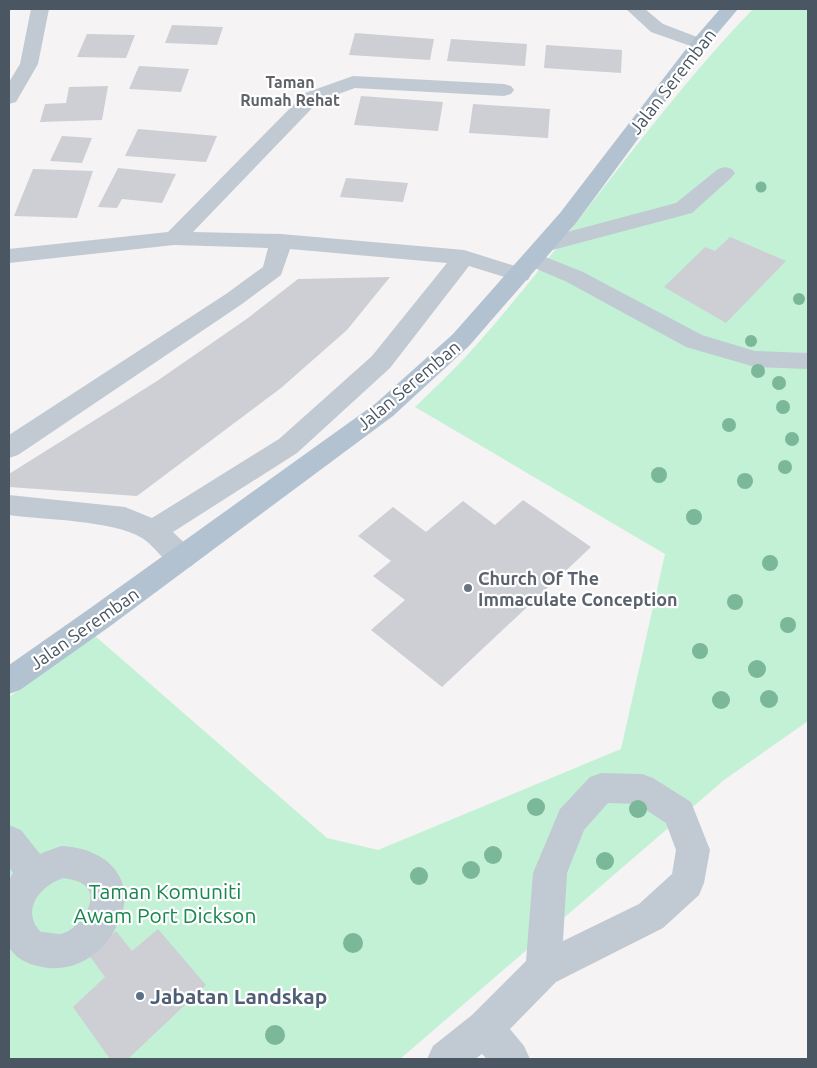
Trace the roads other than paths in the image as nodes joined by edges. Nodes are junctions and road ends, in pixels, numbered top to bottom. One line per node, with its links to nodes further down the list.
1 (40, 9): 5 (street)
2 (635, 9): 4 (street)
3 (729, 9): 4 (main road, Jalan Seremban)
4 (699, 44): 14 (main road, Jalan Seremban)
5 (29, 64): 6 (street); 8 (street)
6 (9, 71)
7 (504, 90): 10 (street)
8 (9, 98)
9 (725, 173): 14 (street)
10 (174, 238): 11 (street); 12 (street)
11 (281, 240): 13 (street); 16 (street)
12 (9, 256)
13 (464, 257): 14 (street); 18 (street)
14 (532, 260): 15 (street); 19 (main road, Jalan Seremban)
15 (808, 361)
16 (9, 448)
17 (9, 506): 18 (street)
18 (153, 531): 19 (street)
19 (182, 558): 20 (main road, Jalan Seremban)
20 (9, 681)
21 (9, 841): 22 (street)
22 (35, 874)
23 (543, 969): 23 (street); 24 (street)
24 (485, 1028): 25 (street); 26 (street)
25 (446, 1059)
26 (511, 1059)

